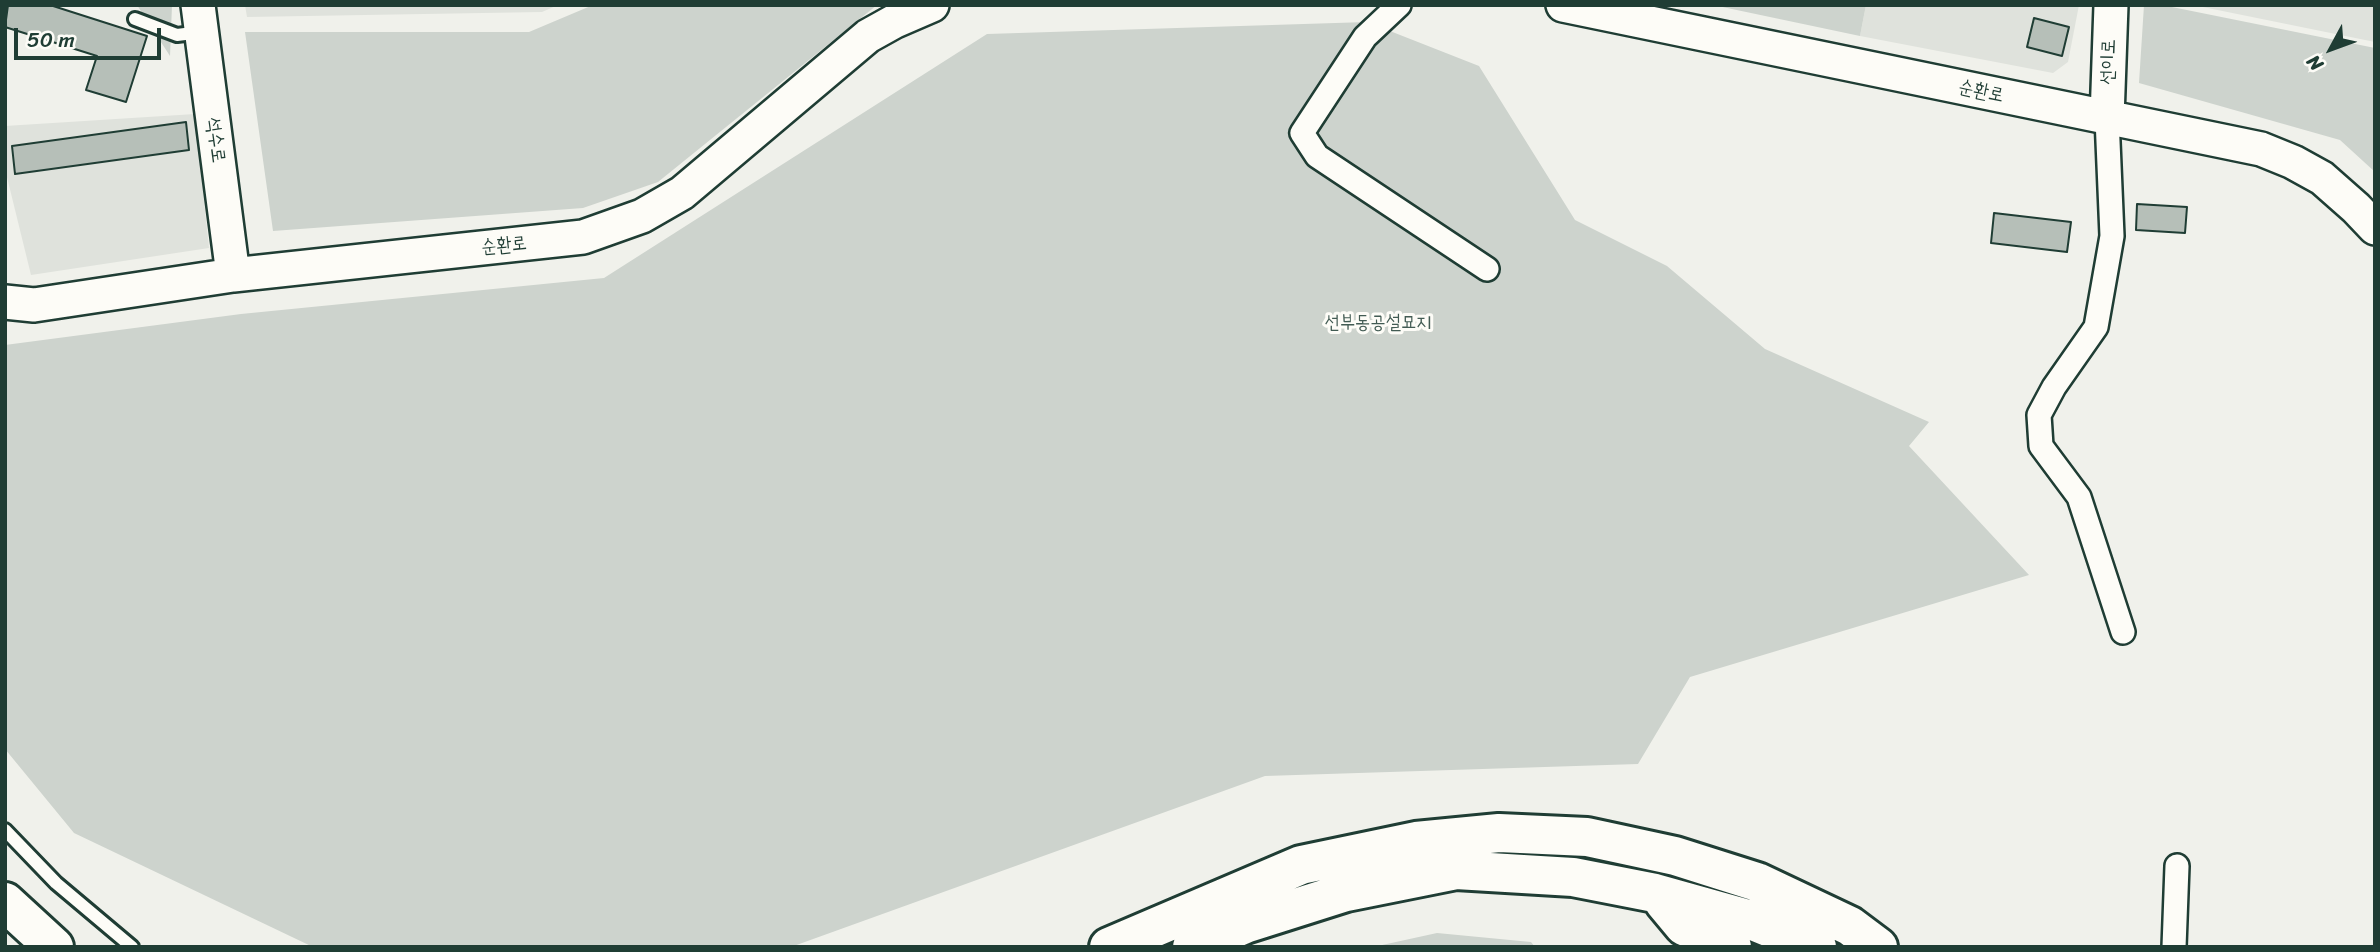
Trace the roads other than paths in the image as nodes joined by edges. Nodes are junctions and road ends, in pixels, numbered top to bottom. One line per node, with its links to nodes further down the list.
1 (932, 5): 10 (main road, 순환로)
2 (1399, 5): 9 (street)
3 (1563, 5): 7 (main road, 순환로)
4 (2111, 5): 7 (main road, 선이로)
5 (135, 19): 6 (lane)
6 (200, 19): 10 (main road, 석수로)
7 (2107, 118): 8 (main road, 순환로); 12 (street)
8 (2375, 228)
9 (1487, 269)
10 (233, 275): 11 (main road, 순환로)
11 (5, 302)
12 (2123, 632)
13 (5, 830): 18 (lane)
14 (2177, 866): 24 (street)
15 (1656, 893): 20 (highway); 21 (highway); 22 (highway)
16 (5, 902): 17 (highway)
17 (54, 947)
18 (132, 947)
19 (1110, 947): 23 (highway)
20 (1192, 947)
21 (1732, 947)
22 (1816, 947)
23 (1878, 947)
24 (2174, 947)

